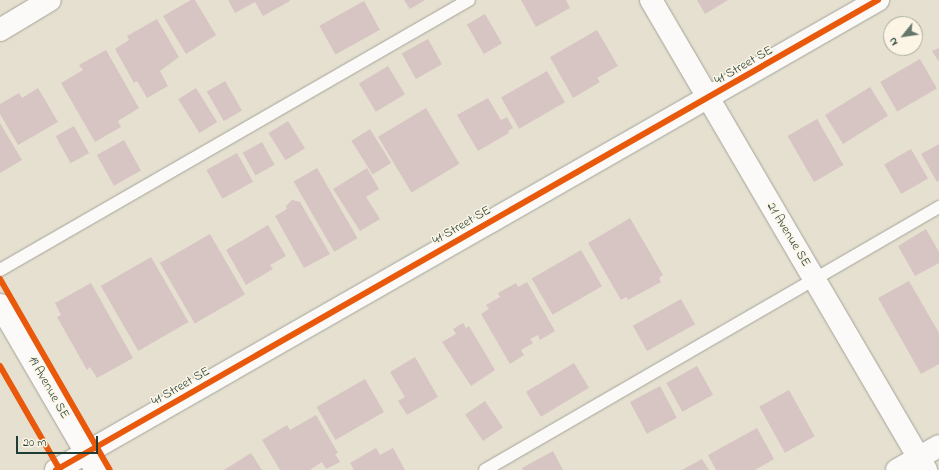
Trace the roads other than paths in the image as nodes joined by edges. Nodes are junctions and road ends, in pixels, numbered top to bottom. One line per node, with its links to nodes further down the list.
1 (50, 0): 5 (street)
2 (469, 0): 8 (lane)
3 (651, 0): 6 (street, 21 Avenue SE)
4 (878, 0): 6 (street, 41 Street SE)
5 (0, 30)
6 (707, 100): 9 (street, 21 Avenue SE); 12 (street, 41 Street SE)
7 (939, 208): 9 (lane)
8 (0, 270)
9 (815, 279): 13 (street, 21 Avenue SE); 15 (lane)
10 (0, 306): 12 (street, 19 Avenue SE)
11 (939, 446): 13 (street)
12 (91, 462): 14 (street, 41 Street SE)
13 (922, 464): 16 (street)
14 (56, 470)
15 (485, 470)
16 (897, 470)

